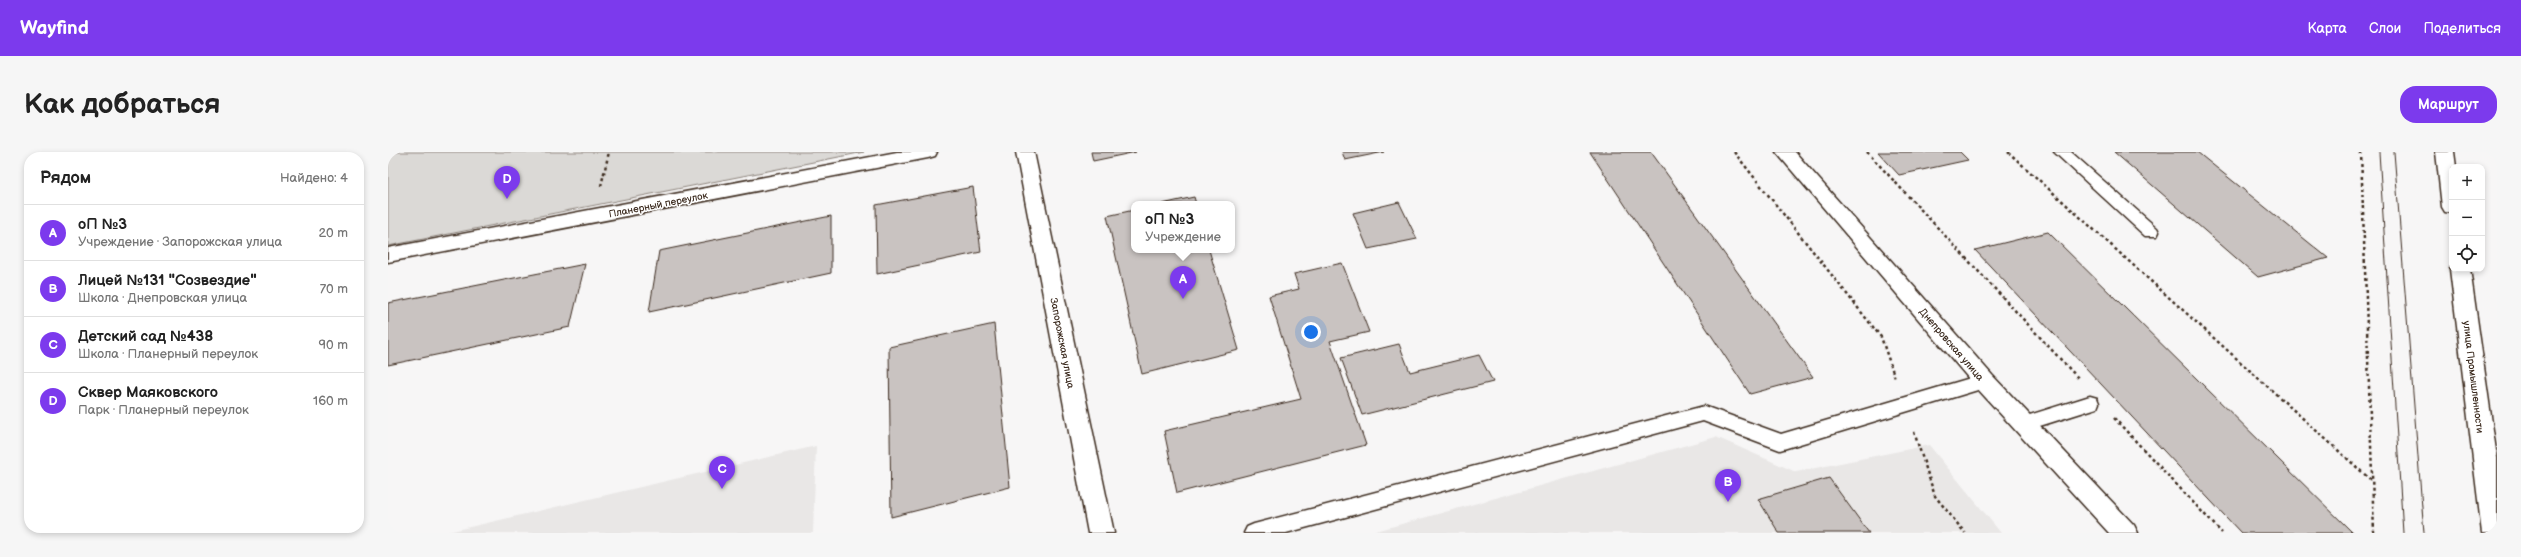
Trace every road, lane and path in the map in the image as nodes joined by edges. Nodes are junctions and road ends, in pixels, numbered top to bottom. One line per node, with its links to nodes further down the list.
1 (928, 152): 12 (street, Планерный переулок)
2 (1025, 152): 19 (street, Запорожская улица)
3 (1734, 152): 16 (path)
4 (1785, 152): 14 (street, Днепровская улица)
5 (1867, 152): 15 (path)
6 (2008, 152): 18 (path)
7 (2062, 152): 11 (lane)
8 (2361, 152): 18 (path)
9 (2445, 152): 10 (street)
10 (2451, 200)
11 (2151, 232)
12 (388, 256)
13 (2460, 272): 25 (street, улица Промышленности)
14 (1984, 381): 16 (lane); 17 (street, Днепровская улица)
15 (2090, 403): 17 (lane); 23 (path)
16 (1904, 404): 20 (lane); 21 (path)
17 (2024, 424): 22 (street, Днепровская улица)
18 (2372, 481): 24 (path)
19 (1101, 533)
20 (1254, 533)
21 (1965, 533)
22 (2125, 533)
23 (2222, 533)
24 (2374, 533)
25 (2495, 533)

